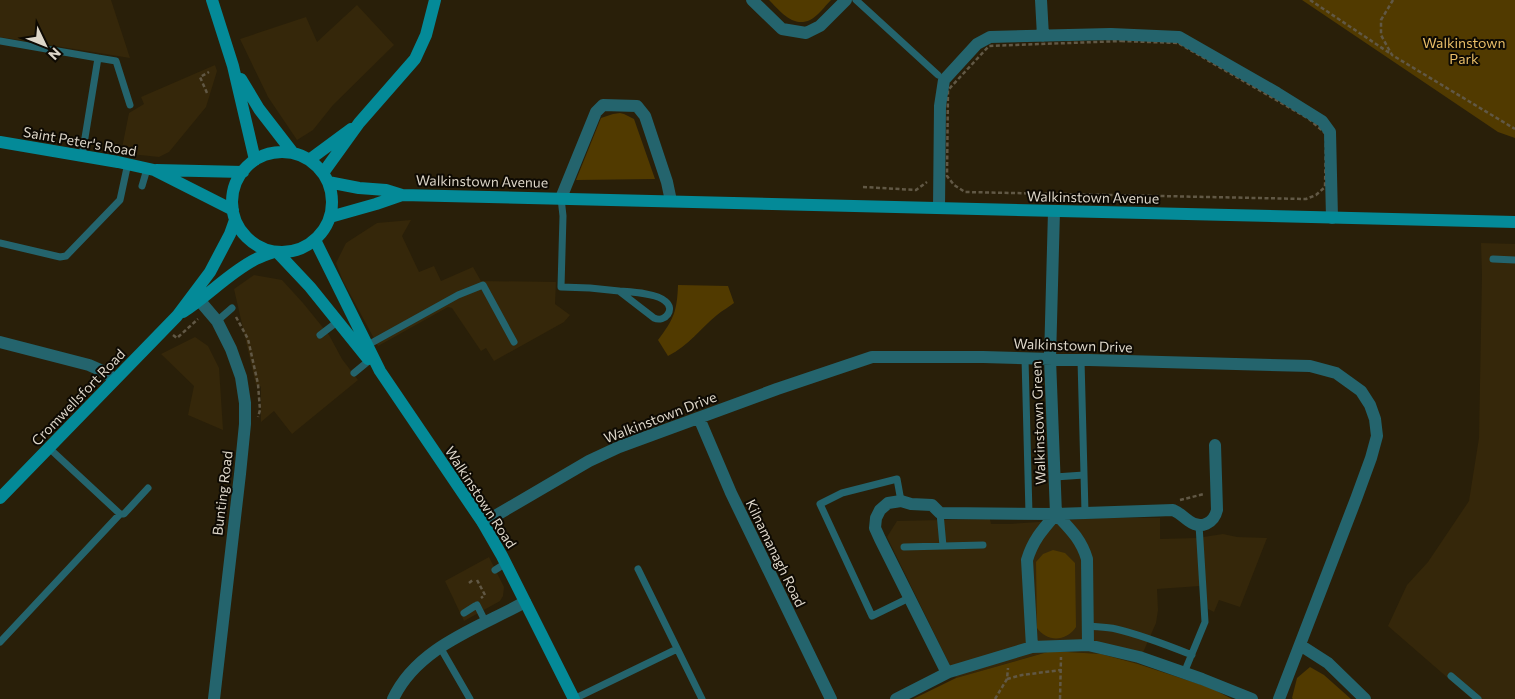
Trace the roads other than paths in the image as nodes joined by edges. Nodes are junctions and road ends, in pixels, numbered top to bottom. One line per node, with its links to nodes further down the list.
1 (212, 0): 10 (main road)
2 (435, 0): 13 (main road)
3 (752, 0): 4 (street)
4 (846, 0)
5 (856, 0): 11 (lane)
6 (1041, 0): 7 (street)
7 (1043, 36): 27 (street); 31 (street)
8 (0, 41): 9 (lane)
9 (98, 58): 12 (lane); 16 (lane)
10 (234, 66): 15 (main road); 17 (main road)
11 (938, 75)
12 (130, 105)
13 (359, 123): 18 (main road); 22 (main road)
14 (0, 142): 16 (main road, Saint Peter's Road)
15 (293, 153): 17 (main road); 18 (main road)
16 (82, 156): 19 (main road, Saint Peter's Road)
17 (255, 160): 21 (main road)
18 (310, 160): 22 (main road)
19 (128, 163): 20 (main road, Saint Peter's Road); 34 (lane)
20 (150, 169): 21 (main road, Saint Peter's Road); 23 (lane); 29 (main road, Saint Peter's Road)
21 (243, 172): 29 (main road)
22 (325, 177): 24 (main road, Walkinstown Avenue); 30 (main road)
23 (142, 186)
24 (402, 195): 25 (main road, Walkinstown Avenue); 30 (main road, Walkinstown Avenue)
25 (561, 198): 26 (main road, Walkinstown Avenue); 26 (street, Walkinstown Avenue); 38 (lane)
26 (671, 201): 27 (main road, Walkinstown Avenue)
27 (939, 207): 28 (main road, Walkinstown Avenue)
28 (1054, 211): 31 (main road, Walkinstown Avenue); 50 (street, Walkinstown Green)
29 (234, 215): 35 (main road); 41 (main road, Cromwellsfort Road)
30 (330, 217): 33 (main road)
31 (1332, 218): 32 (main road, Walkinstown Avenue)
32 (1515, 222)
33 (315, 240): 35 (main road); 47 (main road, Walkinstown Road)
34 (0, 243)
35 (276, 252): 39 (main road, Cromwellsfort Road); 43 (main road, Walkinstown Road)
36 (1493, 258): 37 (lane)
37 (1515, 260)
38 (619, 291): 38 (lane)
39 (200, 301): 41 (main road, Cromwellsfort Road); 42 (street, Bunting Road)
40 (232, 308): 42 (lane)
41 (177, 316): 53 (main road, Cromwellsfort Road)
42 (217, 321): 89 (street, Bunting Road)
43 (337, 322): 44 (lane); 49 (main road, Walkinstown Road)
44 (320, 335)
45 (0, 342): 53 (street)
46 (514, 342): 47 (lane)
47 (366, 346): 49 (main road, Walkinstown Road)
48 (1025, 358): 50 (street, Walkinstown Drive); 54 (street, Walkinstown Drive); 65 (lane)
49 (371, 359): 52 (lane); 67 (main road, Walkinstown Road)
50 (1050, 359): 51 (street, Walkinstown Drive); 58 (street, Walkinstown Green)
51 (1081, 360): 57 (lane); 79 (street, Walkinstown Drive)
52 (354, 373)
53 (114, 380): 56 (main road, Cromwellsfort Road)
54 (699, 418): 67 (street, Walkinstown Drive); 94 (street, Kilnamanagh Road)
55 (1214, 445): 68 (street)
56 (49, 448): 60 (main road, Cromwellsfort Road); 64 (lane)
57 (1084, 476): 58 (lane); 62 (lane)
58 (1055, 477): 66 (street, Walkinstown Green)
59 (148, 488): 64 (lane)
60 (0, 498)
61 (901, 501): 63 (street); 73 (street); 73 (lane)
62 (1085, 512): 66 (street); 68 (street)
63 (940, 513): 65 (street); 70 (lane)
64 (120, 514): 78 (lane)
65 (1028, 514): 66 (street)
66 (1056, 514): 77 (street); 82 (street)
67 (483, 523): 74 (main road, Walkinstown Road)
68 (1199, 525): 84 (lane)
69 (983, 545): 70 (lane)
70 (943, 546): 71 (lane)
71 (904, 547)
72 (638, 569): 83 (lane)
73 (910, 598): 85 (street)
74 (526, 602): 76 (street); 92 (main road, Walkinstown Road)
75 (464, 612): 76 (lane)
76 (486, 623): 81 (street)
77 (1088, 626): 80 (street); 84 (lane)
78 (0, 642)
79 (1300, 644): 88 (street, Walkinstown Drive); 97 (street)
80 (1088, 645): 82 (street); 86 (street)
81 (440, 647): 90 (street); 91 (lane)
82 (1032, 647): 85 (street)
83 (678, 649): 92 (lane); 93 (lane)
84 (1192, 654): 86 (lane)
85 (947, 673): 95 (street)
86 (1184, 673): 96 (street)
87 (1451, 676): 98 (lane)
88 (1282, 697)
89 (214, 699)
90 (393, 699)
91 (470, 699)
92 (574, 699)
93 (702, 699)
94 (831, 699)
95 (896, 699)
96 (1252, 699)
97 (1365, 699)
98 (1478, 699)

